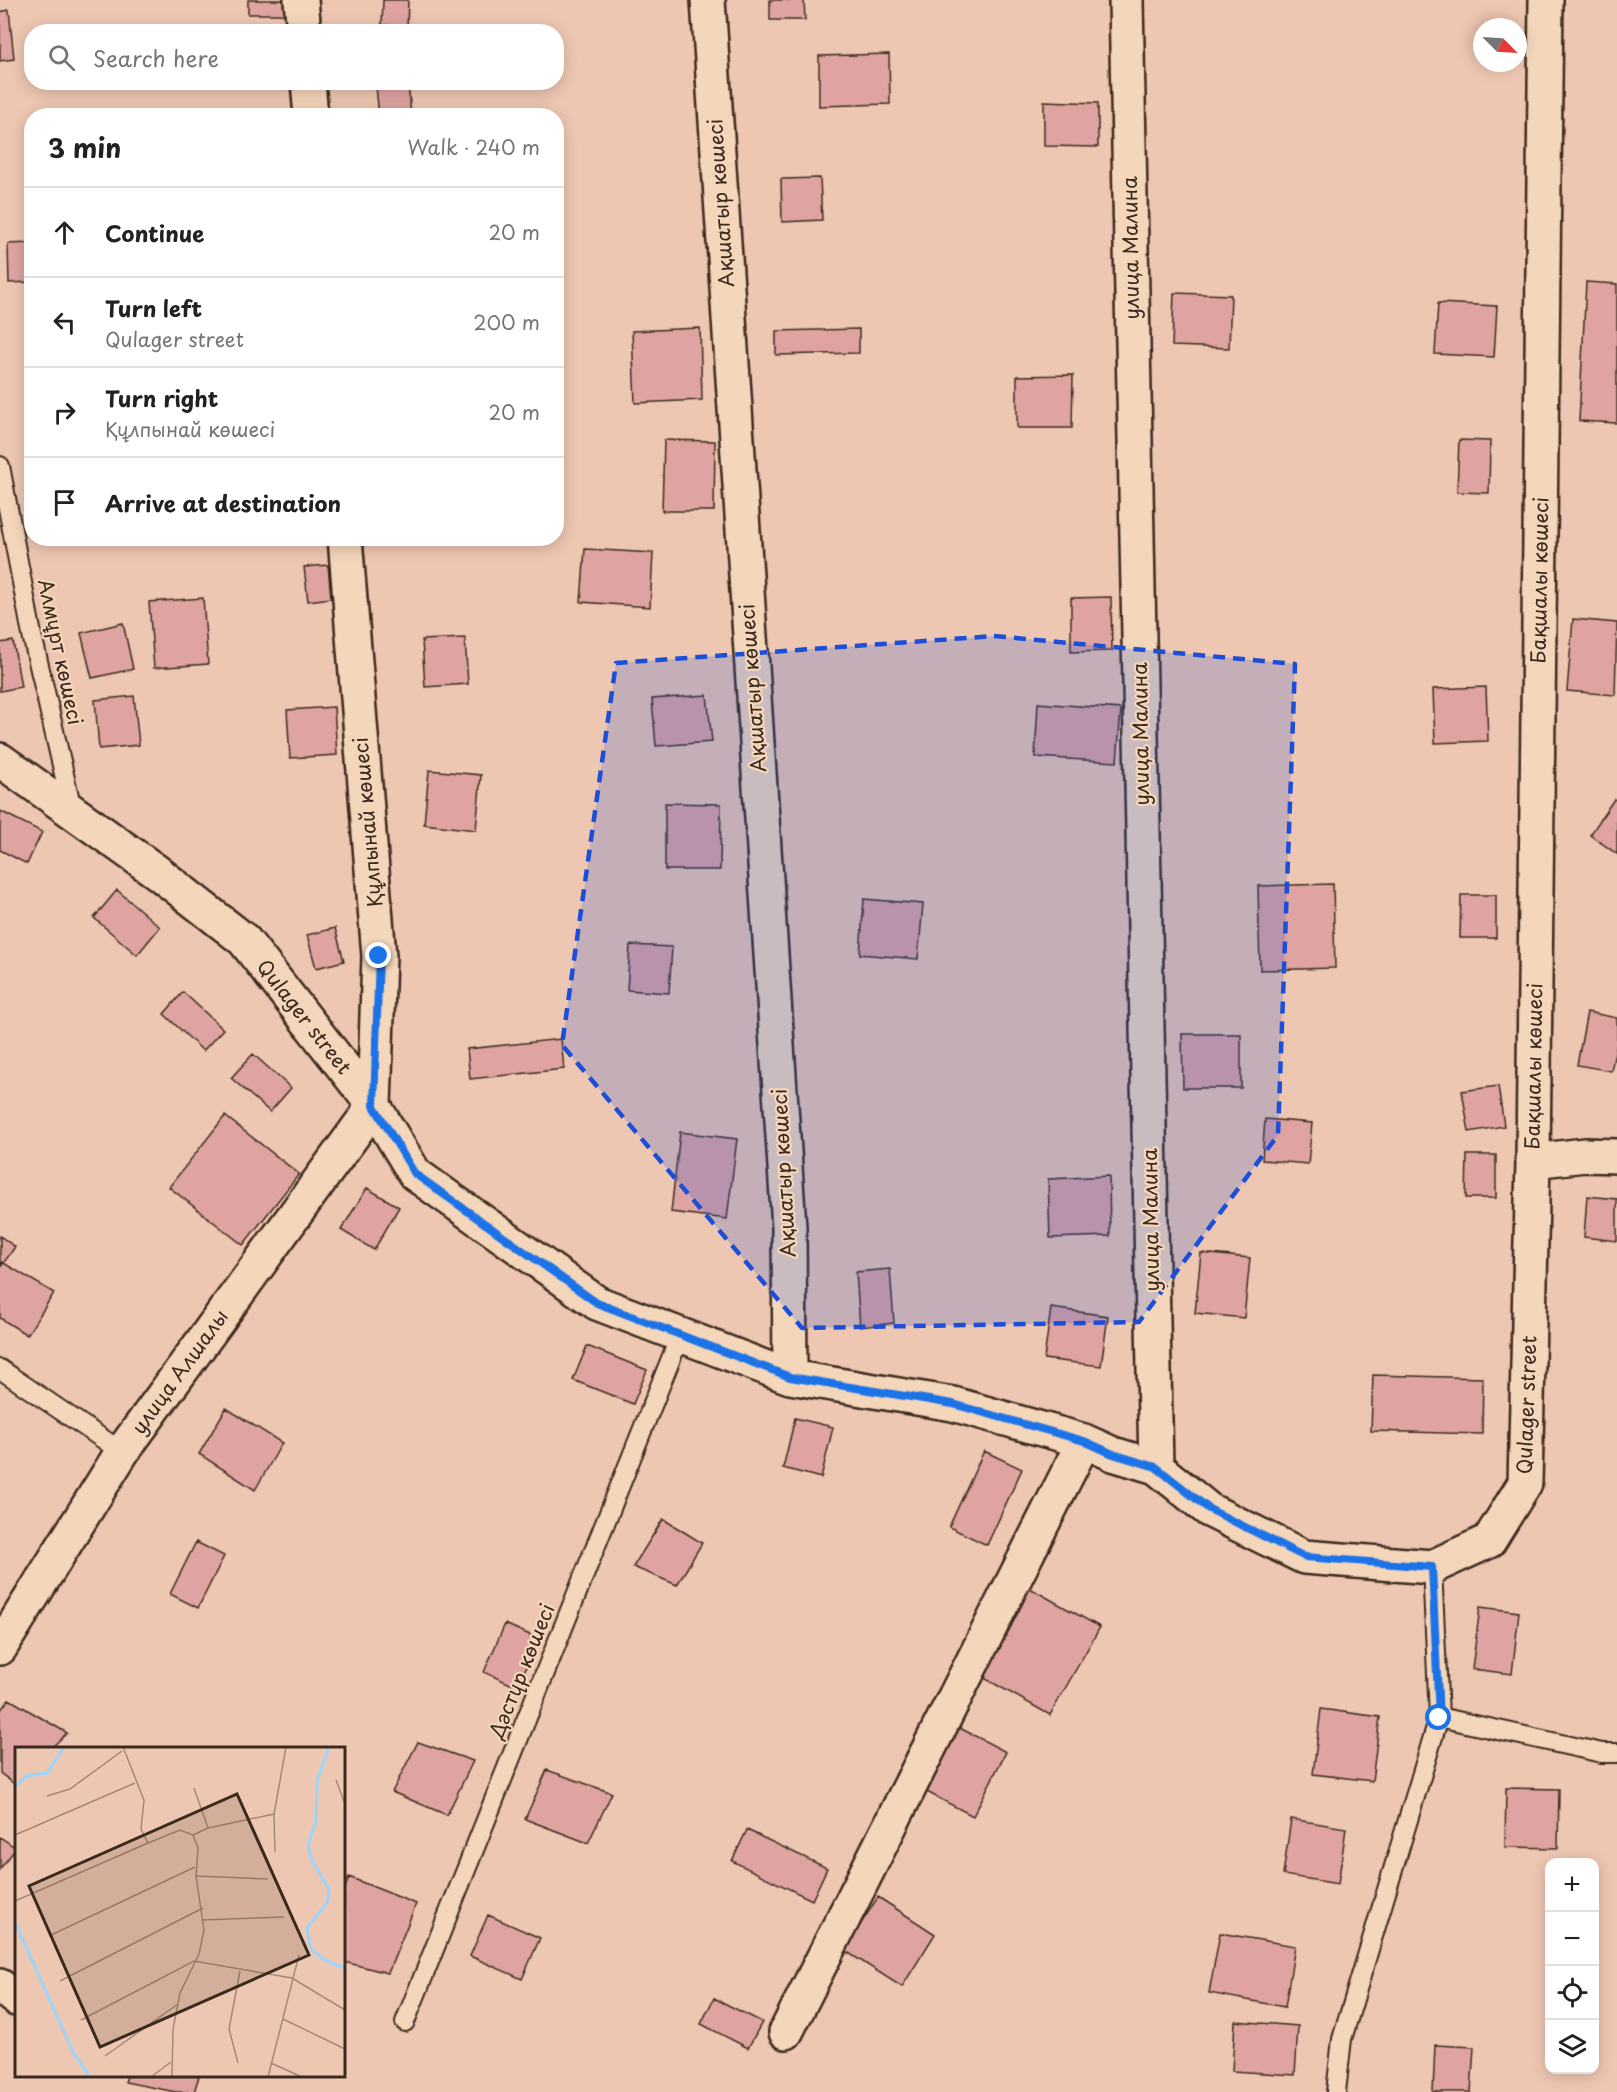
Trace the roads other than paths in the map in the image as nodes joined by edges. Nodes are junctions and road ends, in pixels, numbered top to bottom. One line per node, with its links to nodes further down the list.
1 (301, 0): 5 (street)
2 (708, 0): 17 (street, Ақшатыр көшесі)
3 (1126, 0): 20 (street, улица Малина)
4 (1546, 0): 14 (street, Бақшалы көшесі)
5 (303, 24)
6 (308, 90): 7 (street)
7 (310, 108)
8 (0, 466): 11 (lane, Алмұрт көшесі)
9 (346, 546): 12 (street, Құлпынай көшесі)
10 (0, 760): 11 (street, Qulager street)
11 (72, 811): 12 (street, Qulager street)
12 (374, 1106): 15 (street, Qulager street); 19 (street, улица Алшалы)
13 (1617, 1156): 14 (street)
14 (1533, 1161): 21 (street, Qulager street)
15 (680, 1336): 17 (street, Qulager street); 27 (lane, Дәстүр көшесі)
16 (0, 1369): 19 (lane)
17 (790, 1377): 18 (street, Qulager street)
18 (1084, 1441): 20 (street, Qulager street); 28 (street)
19 (122, 1452): 22 (street, улица Алшалы)
20 (1156, 1467): 21 (street, Qulager street)
21 (1432, 1567): 23 (lane)
22 (0, 1648)
23 (1439, 1718): 24 (lane); 29 (lane)
24 (1617, 1752)
25 (0, 1986): 26 (street)
26 (15, 1998)
27 (405, 2022)
28 (786, 2032)
29 (1336, 2092)

